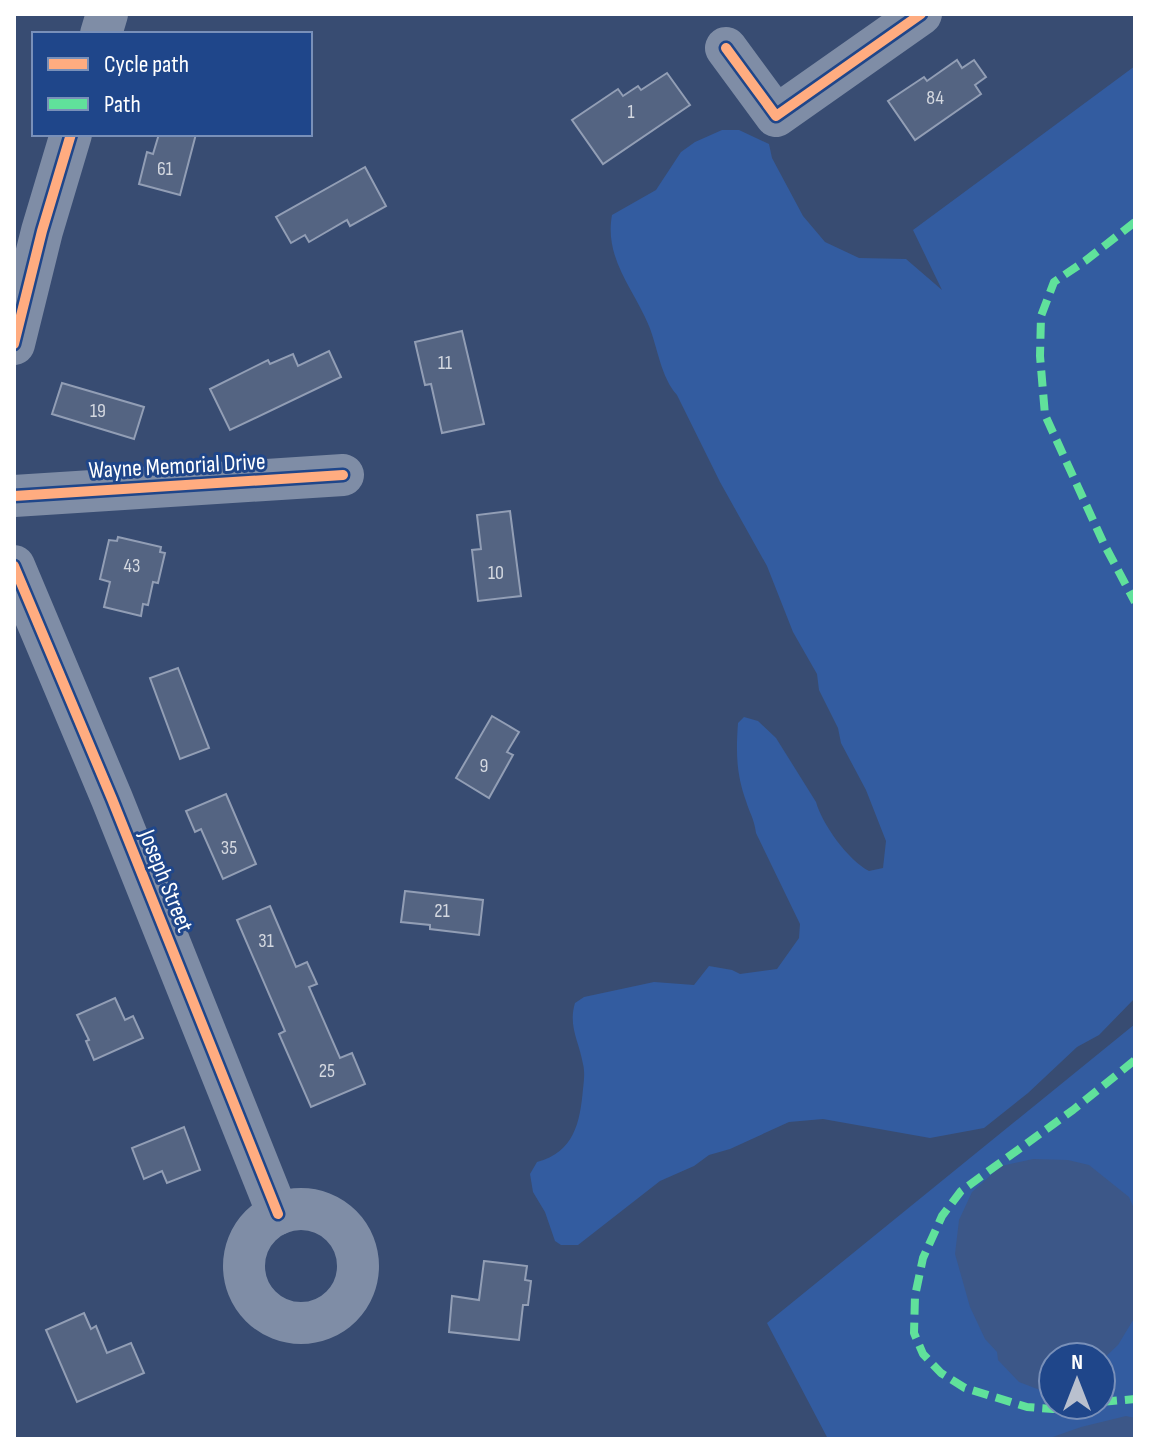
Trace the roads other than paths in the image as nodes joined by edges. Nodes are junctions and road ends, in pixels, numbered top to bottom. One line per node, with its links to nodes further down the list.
1 (921, 14): 2 (street)
2 (726, 48)
3 (70, 136): 4 (street)
4 (14, 344)
5 (343, 475): 6 (street, Wayne Memorial Drive)
6 (14, 496)
7 (14, 566): 8 (street, Joseph Street)
8 (278, 1214)

